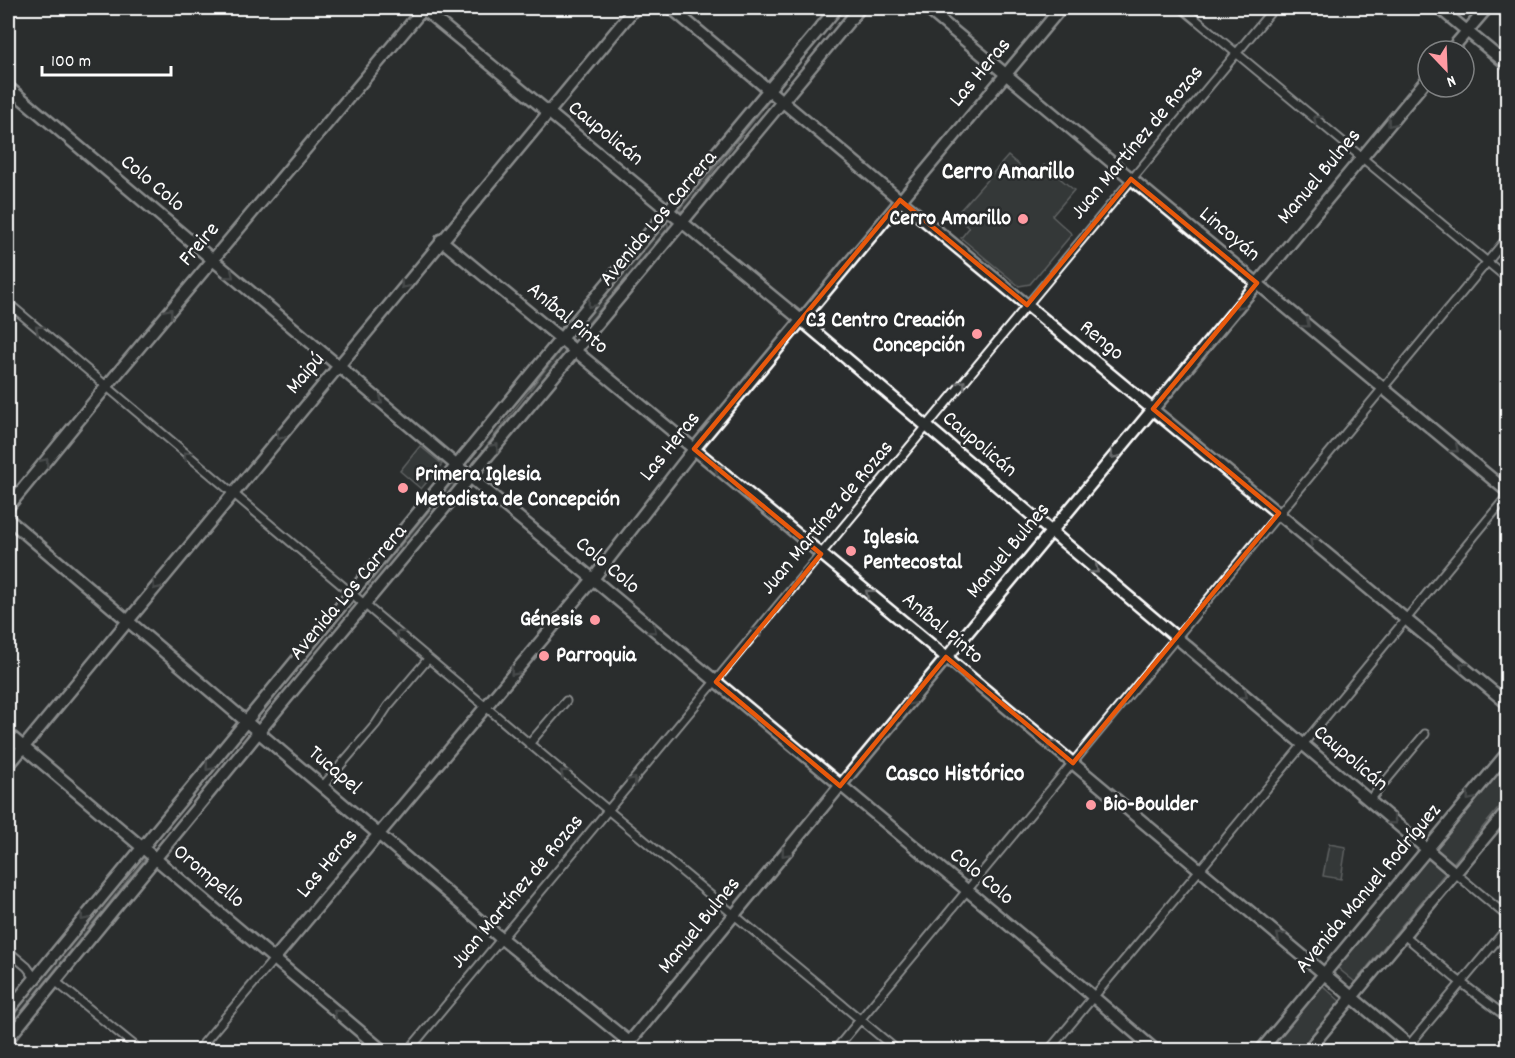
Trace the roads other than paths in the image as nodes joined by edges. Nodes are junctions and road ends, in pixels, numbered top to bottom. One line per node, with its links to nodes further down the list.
1 (423, 8): 21 (main road, Caupolicán); 29 (main road, Freire)
2 (634, 8): 21 (main road, Maipú)
3 (671, 8): 18 (main road, Rengo)
4 (837, 8): 18 (main road, Avenida Los Carrera)
5 (860, 8): 20 (main road, Avenida Los Carrera)
6 (926, 8): 16 (main road, Lincoyán)
7 (1061, 8): 16 (main road, Las Heras)
8 (1182, 8): 14 (street)
9 (1274, 8): 14 (street, Juan Martínez de Rozas)
10 (1439, 8): 12 (main road)
11 (1487, 8): 12 (main road)
12 (1467, 31): 13 (main road); 15 (main road)
13 (1460, 39)
14 (1236, 52): 22 (street, one-way to 14); 23 (street, Juan Martínez de Rozas)
15 (1508, 65)
16 (1006, 74): 23 (main road, Lincoyán); 24 (main road, Las Heras)
17 (8, 87): 29 (main road, Colo Colo)
18 (769, 90): 20 (main road, Rengo); 25 (main road, Avenida Los Carrera)
19 (1416, 92): 22 (main road, Manuel Bulnes, one-way to 22)
20 (782, 101): 24 (main road, Rengo); 26 (main road, Avenida Los Carrera)
21 (547, 112): 25 (main road, Caupolicán); 28 (main road, Maipú)
22 (1362, 157): 30 (street); 32 (main road, Manuel Bulnes)
23 (1131, 179): 32 (main road, Lincoyán); 34 (street, Juan Martínez de Rozas)
24 (900, 200): 34 (main road, Rengo); 35 (main road, Las Heras)
25 (668, 211): 26 (main road, Caupolicán); 36 (main road, Avenida Los Carrera, one-way to 36)
26 (681, 222): 35 (main road, Caupolicán); 37 (main road, Avenida Los Carrera)
27 (1508, 237): 30 (street)
28 (441, 240): 36 (main road, Aníbal Pinto); 38 (main road, Maipú, one-way to 38)
29 (212, 260): 38 (main road, Colo Colo, one-way to 38); 39 (main road, Freire, one-way to 29)
30 (1487, 261): 31 (street); 40 (street)
31 (1508, 279)
32 (1257, 284): 40 (main road, Lincoyán, one-way to 40); 41 (main road, Manuel Bulnes, one-way to 41)
33 (8, 303): 39 (street, one-way to 33)
34 (1027, 305): 41 (main road, Rengo); 42 (street, Juan Martínez de Rozas, one-way to 34)
35 (801, 320): 42 (main road, Caupolicán); 43 (main road, Las Heras)
36 (561, 340): 37 (main road, Aníbal Pinto); 44 (main road, Avenida Los Carrera)
37 (574, 351): 43 (main road, Aníbal Pinto); 45 (main road, Avenida Los Carrera, one-way to 37)
38 (337, 366): 44 (main road, Colo Colo, one-way to 44); 46 (main road, Maipú, one-way to 46)
39 (106, 387): 46 (street, one-way to 39); 48 (main road, Freire, one-way to 39)
40 (1382, 388): 47 (main road, Lincoyán, one-way to 47); 49 (street)
41 (1153, 409): 49 (main road, Rengo); 51 (main road, Manuel Bulnes, one-way to 51)
42 (927, 427): 51 (main road, Caupolicán); 52 (street, Juan Martínez de Rozas)
43 (694, 449): 52 (main road, Aníbal Pinto, one-way to 43); 53 (main road, Las Heras)
44 (457, 466): 45 (main road, Colo Colo); 54 (main road, Avenida Los Carrera)
45 (470, 477): 53 (main road, Colo Colo); 55 (main road, Avenida Los Carrera)
46 (232, 493): 54 (street); 57 (main road, Maipú, one-way to 57)
47 (1508, 494): 56 (street)
48 (8, 507)
49 (1279, 513): 56 (main road, Rengo, one-way to 49); 58 (street)
50 (8, 519): 57 (main road, Tucapel)
51 (1050, 532): 58 (main road, Caupolicán, one-way to 58); 59 (main road, Manuel Bulnes)
52 (821, 554): 59 (main road, Aníbal Pinto, one-way to 52); 61 (street, Juan Martínez de Rozas, one-way to 52)
53 (592, 579): 61 (main road, Colo Colo, one-way to 61); 64 (main road, Las Heras, one-way to 64)
54 (351, 594): 55 (street); 65 (main road, Avenida Los Carrera)
55 (364, 605): 60 (street, one-way to 55); 66 (main road, Avenida Los Carrera)
56 (1406, 619): 63 (main road, Rengo, one-way to 56); 70 (street)
57 (127, 621): 65 (main road, Tucapel); 71 (main road, Maipú)
58 (1176, 638): 70 (main road, Caupolicán, one-way to 70); 73 (street)
59 (946, 657): 73 (main road, Aníbal Pinto, one-way to 59); 75 (main road, Manuel Bulnes, one-way to 75)
60 (428, 659): 64 (street); 76 (street)
61 (716, 682): 75 (main road, Colo Colo); 79 (street, Juan Martínez de Rozas, one-way to 61)
62 (566, 701): 69 (street)
63 (1508, 704)
64 (485, 707): 69 (street); 80 (main road, Las Heras)
65 (246, 722): 66 (main road, Tucapel); 81 (main road, Avenida Los Carrera, one-way to 81)
66 (259, 733): 76 (main road, Tucapel); 83 (main road, Avenida Los Carrera)
67 (8, 734): 71 (main road, Orompello)
68 (1425, 734): 77 (street)
69 (529, 744): 79 (street, one-way to 69)
70 (1303, 745): 77 (main road, Caupolicán); 84 (street)
71 (23, 747): 74 (main road, Maipú); 81 (main road, Orompello)
72 (1508, 752): 82 (main road, Avenida Manuel Rodríguez, one-way to 82)
73 (1072, 763): 84 (main road, Aníbal Pinto); 86 (street)
74 (8, 766)
75 (840, 786): 86 (main road, Colo Colo); 87 (main road, Manuel Bulnes, one-way to 87)
76 (322, 787): 80 (main road, Tucapel)
77 (1369, 801): 82 (main road, Caupolicán, one-way to 82)
78 (1508, 810): 85 (main road)
79 (609, 811): 87 (street); 91 (street, Juan Martínez de Rozas)
80 (378, 834): 91 (main road, Tucapel); 93 (main road, Las Heras)
81 (142, 847): 83 (main road, Orompello); 95 (main road, Avenida Los Carrera, one-way to 95)
82 (1427, 850): 85 (main road, Caupolicán); 94 (main road, Avenida Manuel Rodríguez)
83 (156, 858): 93 (main road, Orompello); 96 (main road, Avenida Los Carrera)
84 (1200, 870): 94 (main road, Aníbal Pinto, one-way to 84); 99 (street)
85 (1455, 873): 88 (street, Caupolicán); 90 (main road)
86 (967, 890): 99 (main road, Colo Colo); 102 (street)
87 (734, 915): 102 (street); 104 (main road, Manuel Bulnes)
88 (1508, 917)
89 (1508, 927): 97 (street)
90 (1404, 935): 97 (street); 98 (main road)
91 (502, 939): 104 (main road, Tucapel); 109 (street, Juan Martínez de Rozas)
92 (8, 951): 95 (street)
93 (274, 959): 107 (street, Las Heras); 108 (main road, Orompello, one-way to 93)
94 (1325, 974): 98 (main road, Aníbal Pinto); 115 (main road, Avenida Manuel Rodríguez)
95 (34, 978): 100 (main road, Avenida Los Carrera)
96 (55, 981): 103 (main road, Avenida Los Carrera); 106 (street)
97 (1462, 982): 101 (street); 105 (street)
98 (1352, 997): 105 (main road, Aníbal Pinto); 116 (main road)
99 (1094, 998): 113 (street); 114 (main road, Colo Colo)
100 (8, 1011)
101 (1508, 1018)
102 (860, 1020): 111 (street); 112 (street)
103 (8, 1039)
104 (626, 1047): 110 (main road, Tucapel)
105 (1412, 1048)
106 (140, 1050)
107 (198, 1050)
108 (382, 1050)
109 (409, 1050)
110 (639, 1050)
111 (835, 1050)
112 (897, 1050)
113 (1049, 1050)
114 (1155, 1050)
115 (1261, 1050)
116 (1308, 1050)

